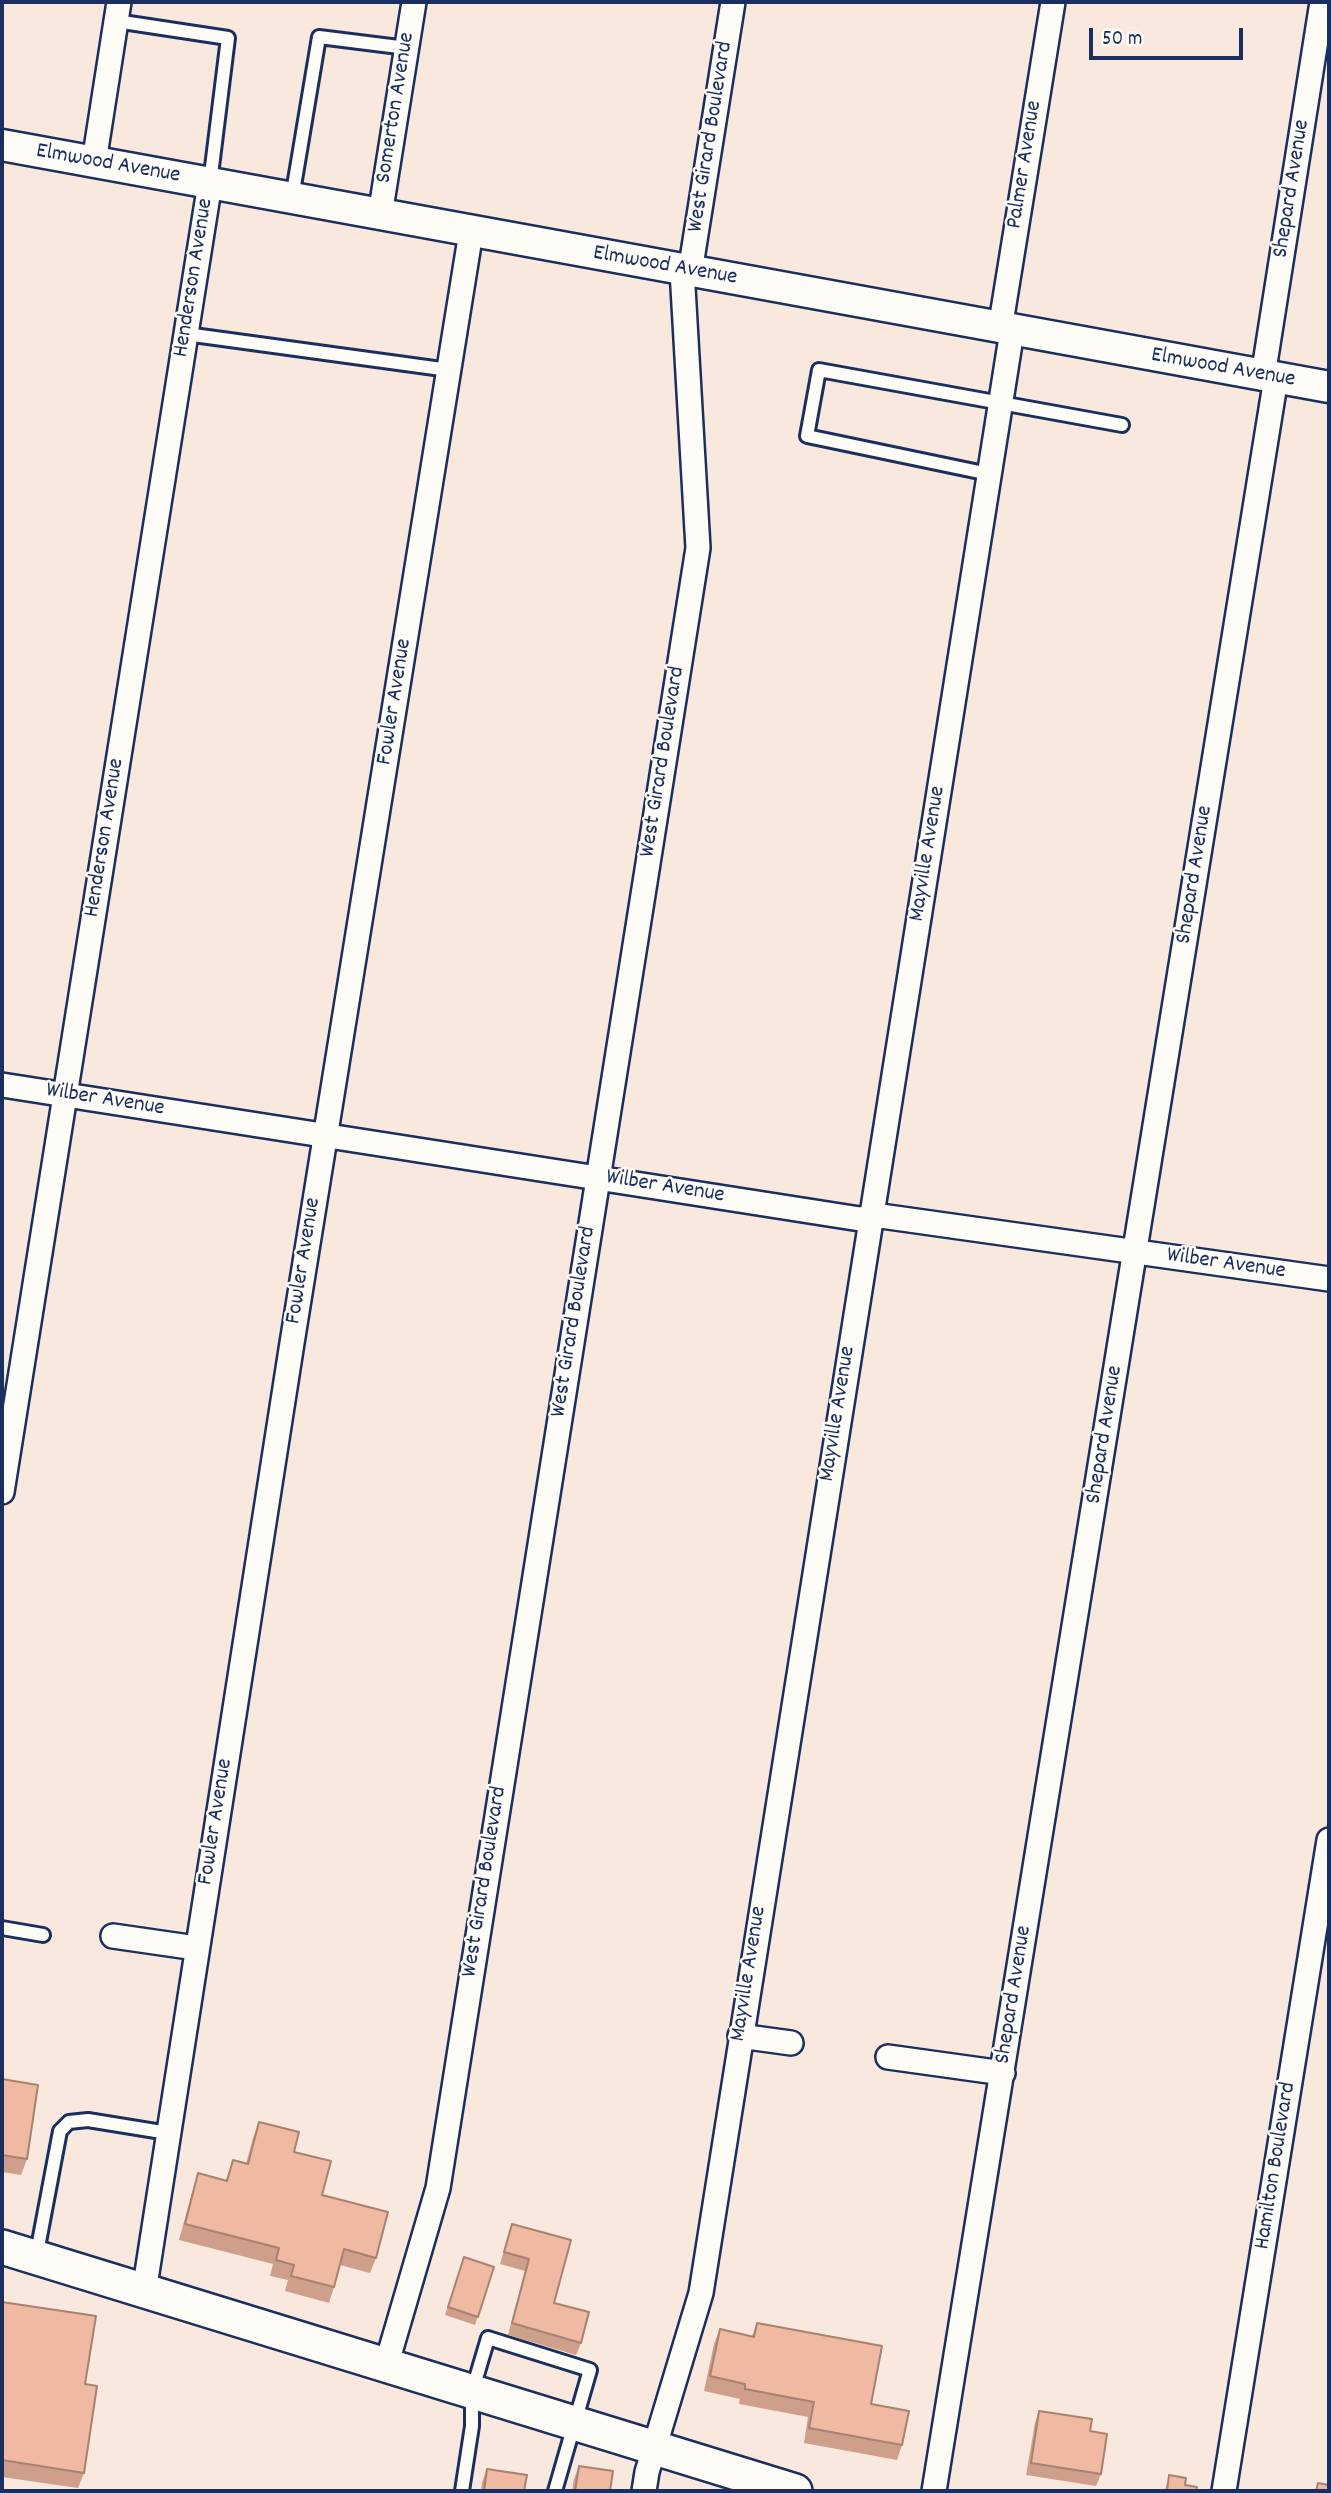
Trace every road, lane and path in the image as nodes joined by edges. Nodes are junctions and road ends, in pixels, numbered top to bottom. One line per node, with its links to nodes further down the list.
1 (414, 2): 6 (street, Somerton Avenue)
2 (733, 2): 13 (street, West Girard Boulevard)
3 (1053, 2): 14 (street, Palmer Avenue)
4 (1322, 2): 17 (street, Shepard Avenue)
5 (118, 11): 8 (street); 9 (lane)
6 (407, 48): 10 (lane); 11 (street, Somerton Avenue)
7 (2, 145): 8 (street, Elmwood Avenue)
8 (94, 162): 9 (street, Elmwood Avenue)
9 (210, 183): 10 (street, Elmwood Avenue); 15 (street, Henderson Avenue)
10 (292, 198): 11 (street, Elmwood Avenue)
11 (380, 215): 12 (street, Elmwood Avenue)
12 (471, 232): 13 (street, Elmwood Avenue); 16 (street, Fowler Avenue)
13 (686, 271): 14 (street, Elmwood Avenue); 25 (street, West Girard Boulevard)
14 (1006, 330): 17 (street, Elmwood Avenue); 19 (street, Mayville Avenue)
15 (186, 334): 16 (lane); 23 (street, Henderson Avenue)
16 (449, 370): 24 (street, Fowler Avenue)
17 (1269, 377): 18 (street, Elmwood Avenue); 27 (street, Shepard Avenue)
18 (1329, 387)
19 (1001, 402): 20 (lane); 21 (street, Mayville Avenue); 21 (lane)
20 (1122, 425)
21 (989, 474): 26 (street, Mayville Avenue)
22 (2, 1086): 23 (street, Wilber Avenue)
23 (65, 1096): 24 (street, Wilber Avenue); 29 (street, Henderson Avenue)
24 (326, 1134): 25 (street, Wilber Avenue); 34 (street, Fowler Avenue)
25 (597, 1177): 26 (street, Wilber Avenue); 43 (street, West Girard Boulevard)
26 (870, 1219): 27 (street, Wilber Avenue); 35 (street, Mayville Avenue)
27 (1136, 1252): 28 (street, Wilber Avenue); 38 (street, Shepard Avenue)
28 (1329, 1279)
29 (2, 1492)
30 (1329, 1840): 52 (street, Hamilton Boulevard)
31 (2, 1928): 32 (lane)
32 (43, 1935)
33 (113, 1936): 34 (street)
34 (196, 1948): 39 (street, Fowler Avenue)
35 (740, 2036): 36 (street); 46 (street, Mayville Avenue)
36 (791, 2043)
37 (888, 2057): 38 (street)
38 (1003, 2073): 51 (street, Shepard Avenue)
39 (167, 2133): 41 (lane); 42 (street, Fowler Avenue)
40 (2, 2248): 41 (main road)
41 (36, 2258): 42 (main road)
42 (144, 2292): 43 (main road)
43 (386, 2366): 44 (main road)
44 (472, 2392): 45 (main road); 45 (lane); 47 (lane)
45 (574, 2423): 46 (main road); 48 (lane)
46 (654, 2448): 49 (street, Mayville Avenue); 50 (main road)
47 (462, 2491)
48 (555, 2491)
49 (644, 2491)
50 (795, 2491)
51 (934, 2491)
52 (1224, 2491)

